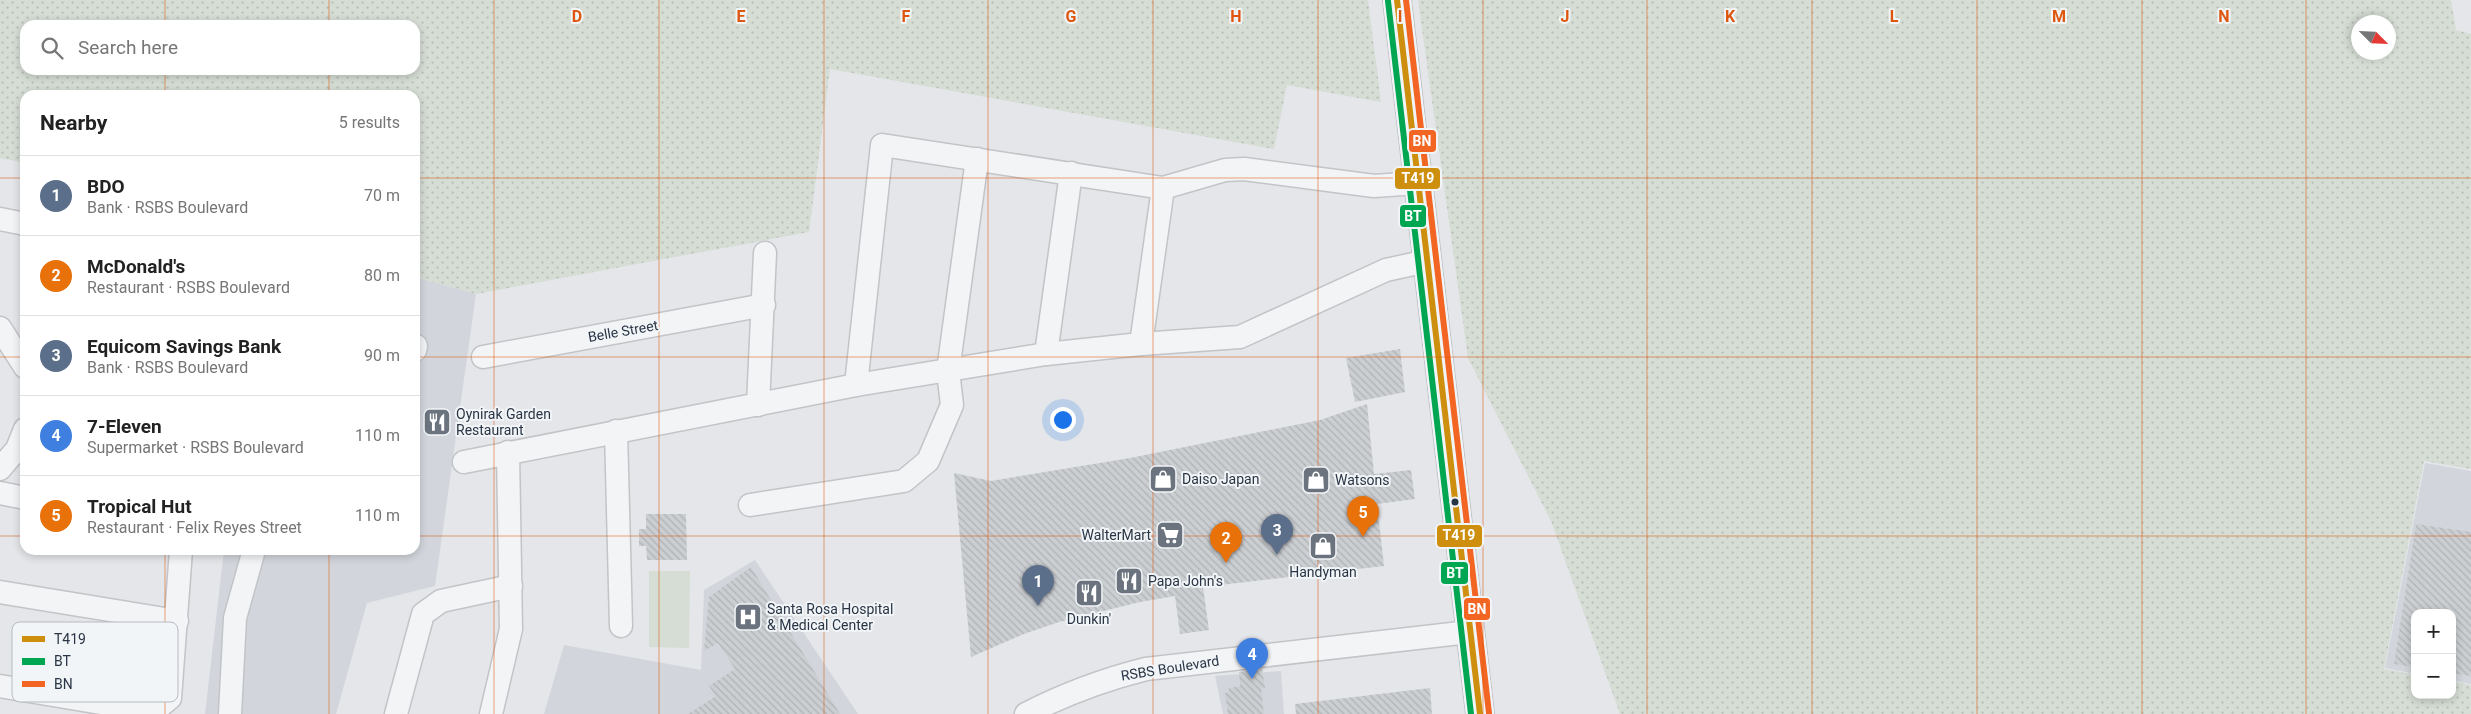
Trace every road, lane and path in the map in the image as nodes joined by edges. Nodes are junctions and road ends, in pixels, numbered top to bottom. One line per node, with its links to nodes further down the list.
1 (1397, 0): 4 (main road)
2 (977, 159): 3 (street); 17 (street); 18 (street)
3 (1071, 173): 5 (street); 14 (street)
4 (1418, 183): 5 (street); 9 (main road)
5 (1163, 188): 13 (street)
6 (1, 222): 7 (street)
7 (20, 224)
8 (765, 253): 10 (street)
9 (1427, 260): 13 (street); 34 (main road)
10 (764, 305): 15 (street, Belle Street); 19 (street)
11 (1, 329): 12 (street); 16 (street)
12 (20, 331)
13 (1141, 344): 14 (street)
14 (1046, 354): 17 (street)
15 (483, 357)
16 (20, 359)
17 (948, 371): 18 (street); 27 (street)
18 (856, 386): 19 (street)
19 (758, 405): 20 (street)
20 (616, 431): 22 (street); 33 (street)
21 (20, 442): 24 (street)
22 (508, 452): 23 (street); 30 (street)
23 (464, 462)
24 (0, 469)
25 (0, 494): 26 (street)
26 (20, 497)
27 (750, 505)
28 (181, 555): 32 (street)
29 (253, 555): 37 (street)
30 (511, 586): 38 (street); 39 (street)
31 (0, 592): 32 (street)
32 (177, 621)
33 (621, 626)
34 (1469, 632): 40 (street, RSBS Boulevard); 41 (main road)
35 (95, 702): 36 (street)
36 (166, 702)
37 (230, 714)
38 (396, 714)
39 (491, 714)
40 (1026, 714)
41 (1480, 714)

